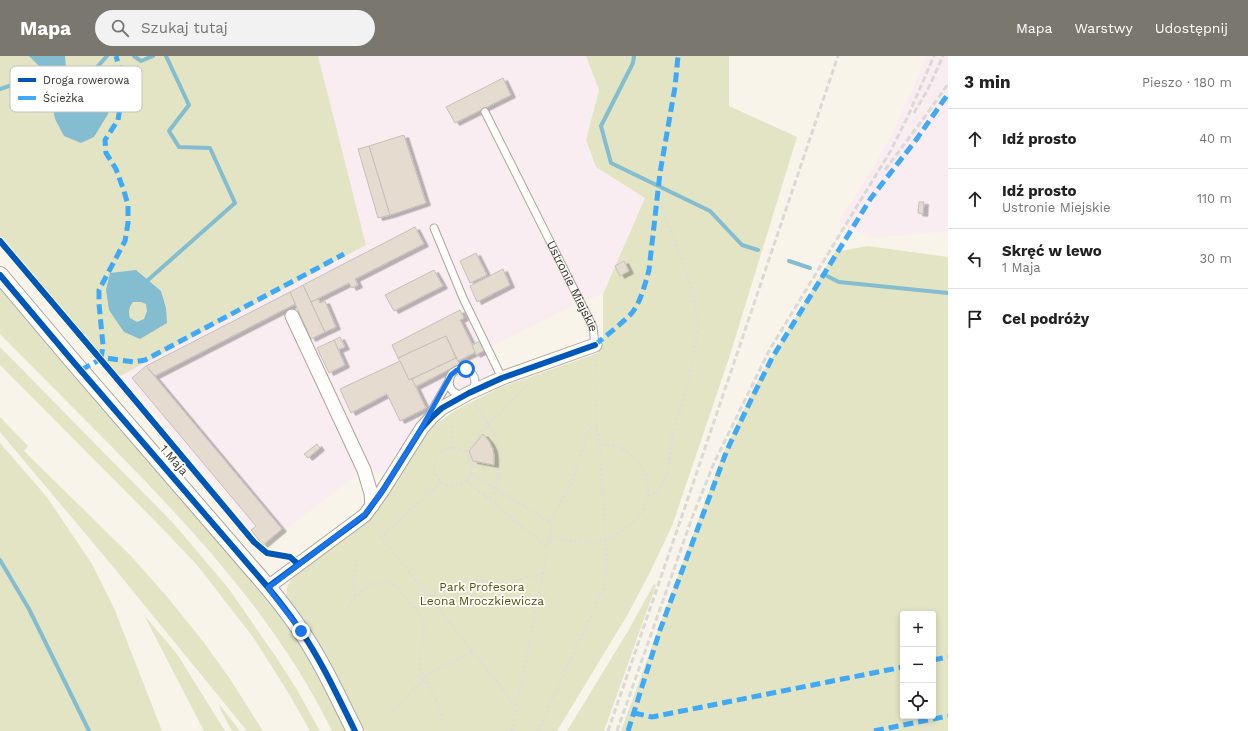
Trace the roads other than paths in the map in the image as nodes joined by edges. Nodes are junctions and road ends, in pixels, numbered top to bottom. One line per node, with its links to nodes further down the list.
1 (485, 112): 5 (lane, Ustronie Miejskie)
2 (434, 228): 6 (lane)
3 (0, 275): 11 (street, 1 Maja)
4 (292, 316): 10 (street)
5 (595, 345): 6 (street, Ustronie Miejskie)
6 (502, 378): 8 (street, Ustronie Miejskie)
7 (450, 379): 8 (lane); 8 (lane); 9 (lane)
8 (469, 392): 9 (street, Ustronie Miejskie)
9 (418, 434): 10 (street, Ustronie Miejskie)
10 (372, 506): 11 (street, Ustronie Miejskie)
11 (268, 588): 12 (street, 1 Maja)
12 (355, 731)

